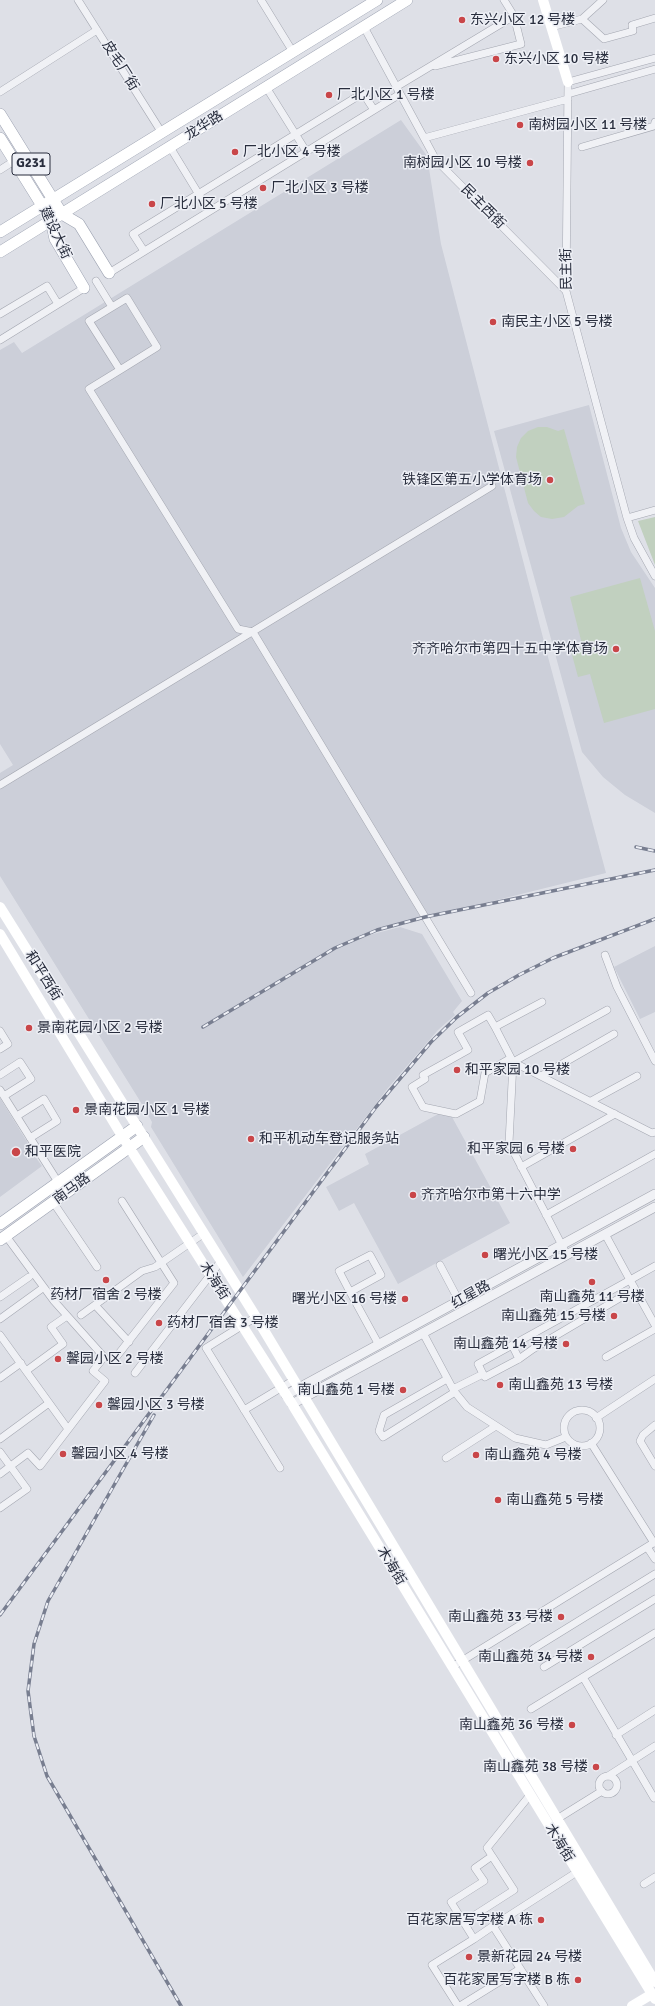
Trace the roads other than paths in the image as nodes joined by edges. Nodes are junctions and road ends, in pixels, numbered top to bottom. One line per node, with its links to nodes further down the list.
1 (78, 0): 13 (street, 皮毛厂街)
2 (261, 0): 14 (street)
3 (377, 0): 14 (main road, 龙华路)
4 (407, 0): 11 (main road, 龙华路)
5 (504, 0): 8 (street)
6 (543, 0): 12 (main road, 民主街)
7 (603, 0): 10 (street)
8 (514, 16): 16 (street); 16 (street)
9 (655, 18): 10 (street)
10 (582, 19): 12 (street)
11 (364, 27): 19 (main road, 龙华路); 20 (street, 民主西街)
12 (551, 28): 18 (main road, 民主街)
13 (97, 30): 21 (street); 26 (street, 皮毛厂街)
14 (293, 52): 26 (main road, 龙华路)
15 (653, 59): 17 (street); 18 (street)
16 (426, 69): 20 (street)
17 (655, 71): 22 (street)
18 (568, 82): 22 (street, 民主街)
19 (266, 87): 27 (street); 30 (main road, 龙华路)
20 (398, 90): 23 (street); 29 (street, 民主西街)
21 (0, 92)
22 (568, 97): 29 (street); 47 (street, 民主街)
23 (374, 110): 27 (street); 32 (street)
24 (0, 114): 36 (main road, 建设大街 / G231)
25 (655, 122): 31 (street)
26 (162, 133): 36 (main road, 龙华路)
27 (295, 134): 32 (street); 35 (street)
28 (0, 138): 33 (main road, 建设大街 / G231)
29 (424, 138): 47 (street, 民主西街)
30 (170, 147): 35 (street); 39 (main road, 龙华路)
31 (582, 147)
32 (306, 151): 38 (street)
33 (14, 161): 34 (street); 37 (main road, 建设大街 / G231)
34 (0, 170)
35 (199, 194): 38 (street); 43 (street)
36 (53, 199): 37 (main road, 龙华路); 39 (main road, 建设大街 / G231)
37 (43, 206): 40 (main road, 建设大街); 41 (main road, 龙华路)
38 (209, 211): 43 (street)
39 (62, 214): 40 (main road, 龙华路); 44 (main road, 建设大街)
40 (52, 220): 42 (main road, 龙华路); 46 (main road, 建设大街)
41 (0, 232)
42 (0, 252)
43 (144, 252): 44 (street)
44 (109, 273)
45 (96, 281): 49 (street)
46 (84, 288): 48 (street)
47 (566, 291): 55 (street, 民主街)
48 (58, 304): 50 (street); 51 (street)
49 (112, 307): 52 (street); 52 (street)
50 (0, 314)
51 (0, 340)
52 (120, 370): 57 (street)
53 (492, 486): 57 (street)
54 (655, 510): 55 (street)
55 (627, 518): 56 (street, 民主街)
56 (655, 576)
57 (253, 632): 58 (street); 62 (street)
58 (0, 785)
59 (0, 907): 78 (main road, 和平西街)
60 (0, 934): 80 (main road, 和平西街)
61 (605, 955): 70 (street)
62 (471, 993)
63 (542, 1002): 65 (street)
64 (607, 1010): 69 (street)
65 (495, 1028): 69 (street); 69 (street)
66 (0, 1031): 68 (street)
67 (614, 1034): 72 (street)
68 (0, 1050)
69 (512, 1060): 72 (street); 85 (street)
70 (655, 1062)
71 (0, 1075): 74 (street)
72 (541, 1076): 75 (street)
73 (637, 1076): 75 (street)
74 (2, 1093): 77 (street)
75 (591, 1101): 76 (street)
76 (615, 1114): 79 (street); 85 (street)
77 (17, 1116): 82 (street); 82 (street)
78 (137, 1126): 80 (main road, 南马路); 81 (main road, 木海街)
79 (655, 1132)
80 (122, 1136): 83 (main road, 木海街); 86 (main road, 南马路)
81 (144, 1137): 83 (main road, 南马路); 93 (main road, 木海街)
82 (30, 1138): 86 (street)
83 (129, 1148): 89 (main road, 南马路); 96 (main road, 木海街)
84 (655, 1154): 91 (street)
85 (521, 1167): 91 (street)
86 (58, 1182): 92 (main road, 南马路)
87 (655, 1194): 97 (street, 红星路)
88 (122, 1201): 100 (street)
89 (53, 1202): 95 (main road, 南马路); 103 (street)
90 (655, 1207): 94 (street, 红星路)
91 (546, 1215): 97 (street)
92 (0, 1224)
93 (203, 1234): 96 (street); 99 (main road, 木海街)
94 (605, 1234): 98 (street, 红星路); 106 (street)
95 (3, 1238): 115 (street)
96 (190, 1243): 100 (street); 104 (main road, 木海街)
97 (562, 1245): 98 (street); 111 (street, 红星路)
98 (567, 1255): 122 (street, 红星路)
99 (220, 1260): 104 (street); 116 (main road, 木海街)
100 (161, 1263): 112 (street); 124 (street)
101 (440, 1265): 111 (street)
102 (655, 1266): 106 (street)
103 (97, 1267)
104 (210, 1275): 120 (main road, 木海街); 132 (street)
105 (29, 1277): 110 (street)
106 (630, 1280): 107 (street); 113 (street)
107 (635, 1289): 118 (street); 119 (street)
108 (40, 1290): 117 (street)
109 (350, 1292): 109 (street); 125 (street)
110 (0, 1297)
111 (459, 1301): 125 (street, 红星路)
112 (95, 1305): 114 (street); 124 (street)
113 (583, 1306): 118 (street); 126 (street)
114 (81, 1315)
115 (67, 1316): 131 (street); 145 (street)
116 (256, 1317): 120 (street); 137 (main road, 木海街)
117 (0, 1319)
118 (584, 1320): 129 (street)
119 (655, 1325)
120 (242, 1326): 139 (main road, 木海街); 141 (street)
121 (655, 1329): 128 (street)
122 (423, 1333): 135 (street); 137 (street, 红星路)
123 (0, 1335): 130 (street)
124 (129, 1342): 127 (street)
125 (379, 1345): 137 (street, 红星路)
126 (512, 1345): 129 (street); 133 (street)
127 (117, 1356)
128 (606, 1357)
129 (519, 1359): 133 (street)
130 (21, 1364): 131 (street); 134 (street)
131 (26, 1371): 140 (street)
132 (135, 1373)
133 (483, 1374): 138 (street)
134 (0, 1378)
135 (448, 1379): 138 (street); 138 (street)
136 (655, 1379): 142 (street)
137 (299, 1389): 139 (street, 红星路); 139 (street); 162 (main road, 木海街)
138 (454, 1391): 144 (street)
139 (287, 1395): 141 (street); 163 (main road, 木海街)
140 (50, 1403): 145 (street); 147 (street)
141 (244, 1410): 153 (street)
142 (596, 1418): 146 (street); 148 (street)
143 (655, 1425): 151 (street)
144 (496, 1426): 146 (street); 150 (street)
145 (68, 1429): 152 (street)
146 (566, 1437): 148 (street)
147 (0, 1439)
148 (591, 1443): 156 (street)
149 (0, 1452): 152 (street)
150 (446, 1458)
151 (655, 1466)
152 (10, 1467): 154 (street); 155 (street)
153 (280, 1468)
154 (0, 1474)
155 (0, 1508)
156 (652, 1544): 157 (street); 162 (street)
157 (655, 1560)
158 (655, 1574): 161 (street)
159 (655, 1599): 164 (street)
160 (655, 1633): 165 (street)
161 (533, 1649)
162 (462, 1661): 163 (street); 175 (main road, 木海街)
163 (452, 1667): 173 (main road, 木海街)
164 (544, 1667)
165 (583, 1677): 166 (street); 168 (street)
166 (531, 1709)
167 (655, 1710): 168 (street)
168 (616, 1735): 170 (street)
169 (655, 1746): 170 (street)
170 (632, 1761): 171 (street); 174 (street)
171 (608, 1776): 172 (street); 172 (street)
172 (602, 1791): 175 (street)
173 (530, 1795): 176 (street); 177 (main road, 木海街)
174 (655, 1798)
175 (557, 1819): 184 (main road, 木海街)
176 (492, 1856): 180 (street); 180 (street)
177 (577, 1872): 181 (street); 184 (main road, 木海街)
178 (655, 1877): 179 (street)
179 (644, 1884)
180 (464, 1922): 182 (street)
181 (493, 1926): 182 (street); 183 (street)
182 (474, 1939): 185 (street)
183 (520, 1969): 185 (street); 186 (street)
184 (654, 1992): 187 (main road)
185 (459, 2006)
186 (544, 2006)
187 (632, 2006)

